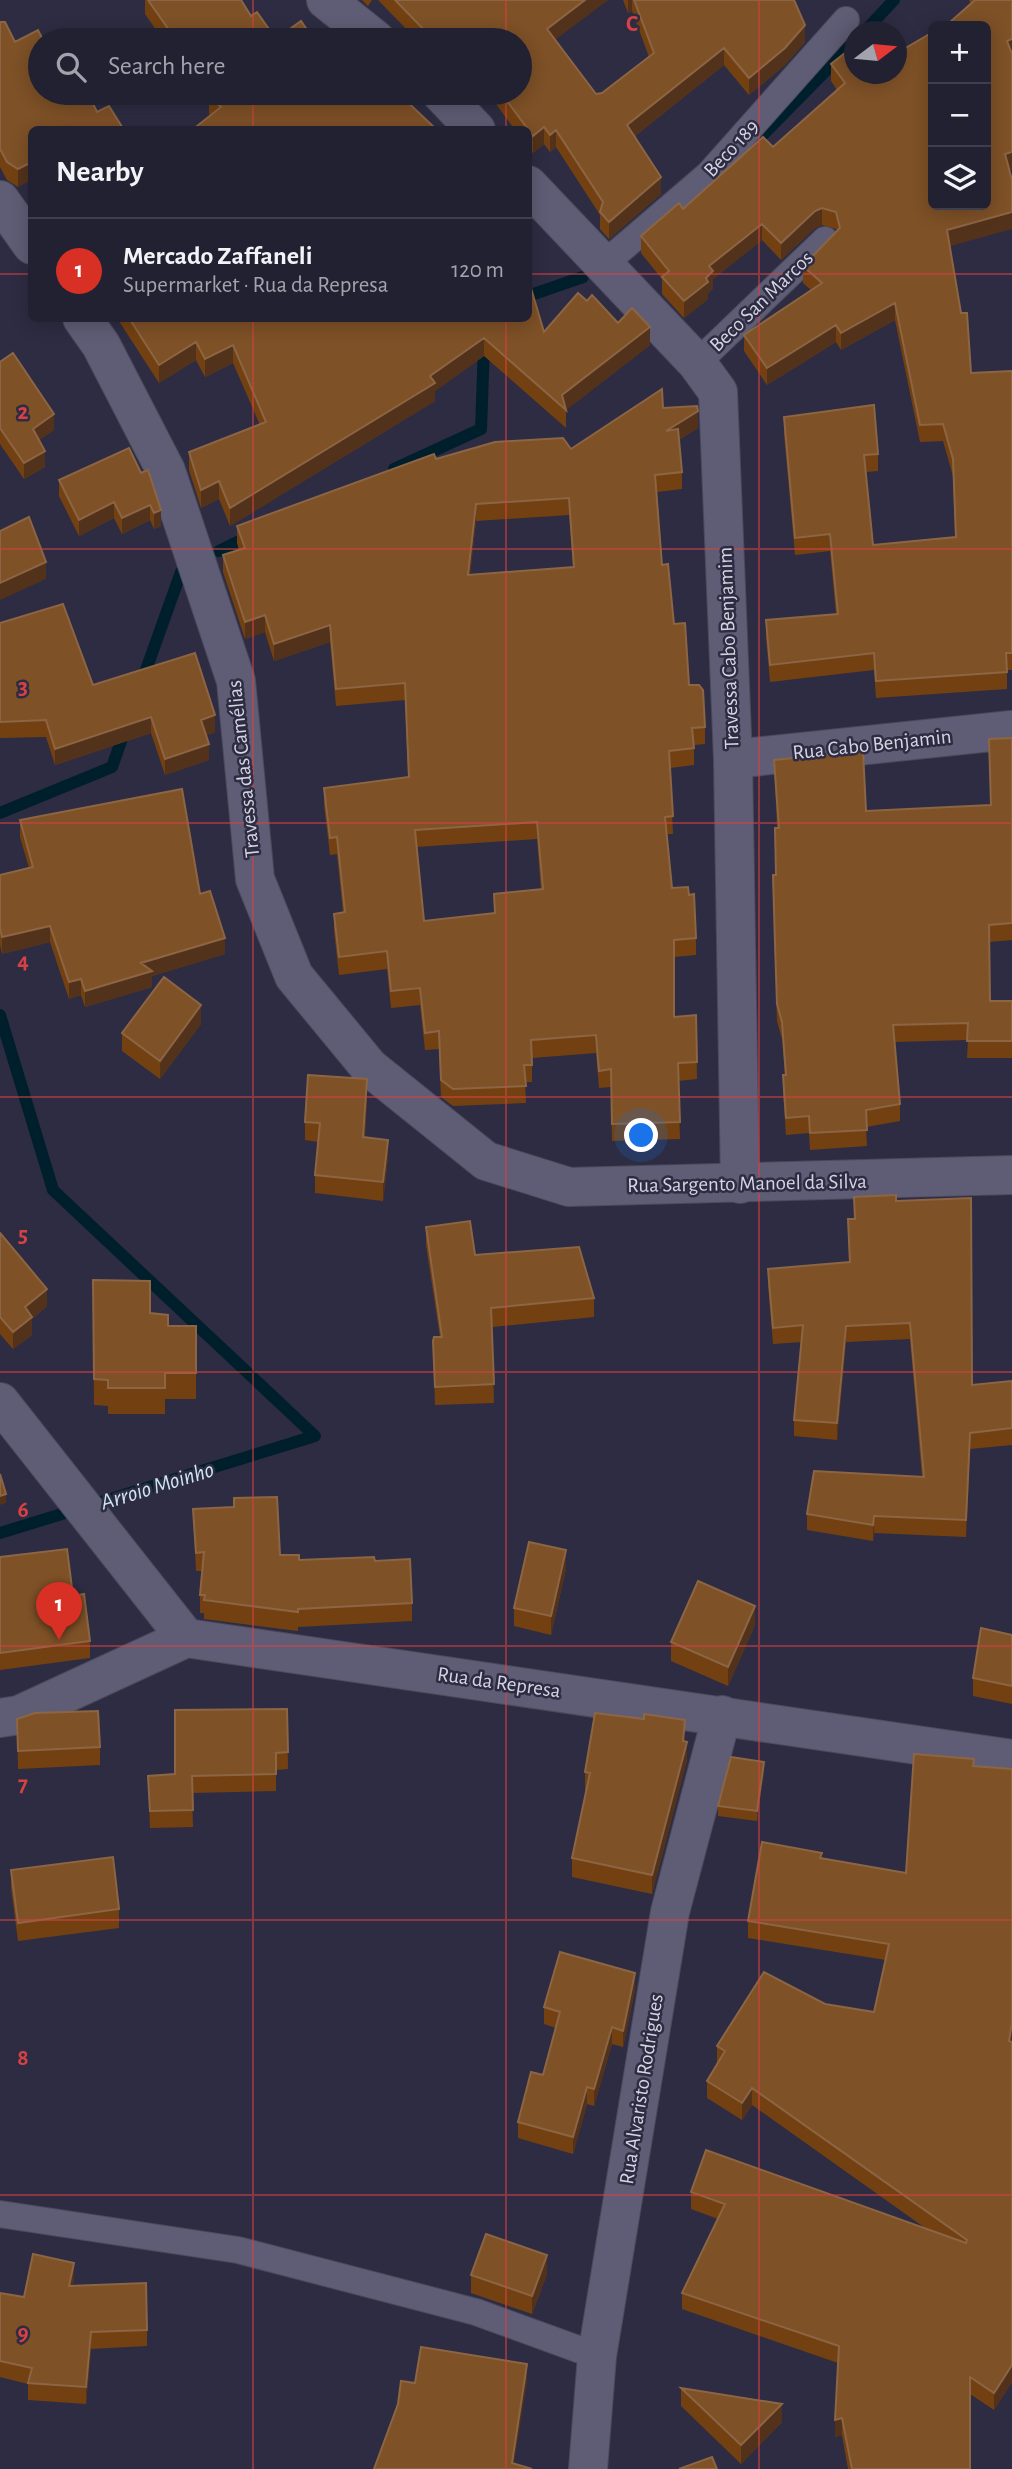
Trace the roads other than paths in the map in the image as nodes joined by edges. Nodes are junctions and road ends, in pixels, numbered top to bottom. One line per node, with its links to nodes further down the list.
1 (326, 0): 3 (street)
2 (846, 20): 10 (lane, Beco 189)
3 (361, 28)
4 (452, 105): 5 (street)
5 (472, 126)
6 (532, 189): 10 (street, Travessa Cabo Benjamim)
7 (0, 200): 8 (street)
8 (28, 239)
9 (825, 240): 12 (lane, Beco San Marcos)
10 (604, 264): 12 (street, Travessa Cabo Benjamim)
11 (85, 322): 15 (street, Travessa das Camélias)
12 (697, 363): 14 (street, Travessa Cabo Benjamim)
13 (1012, 730): 14 (street, Rua Cabo Benjamin)
14 (733, 759): 17 (street, Travessa Cabo Benjamim)
15 (486, 1161): 17 (street, Rua Sargento Manoel da Silva)
16 (1012, 1175): 17 (street, Rua Sargento Manoel da Silva)
17 (740, 1184)
18 (0, 1402): 19 (street)
19 (186, 1638): 20 (street, Rua da Represa); 21 (street)
20 (722, 1714): 22 (street, Rua da Represa); 24 (street, Rua Alvaristo Rodrigues)
21 (0, 1718)
22 (1012, 1759)
23 (0, 2214): 24 (lane)
24 (597, 2356): 25 (street, Rua Alvaristo Rodrigues)
25 (588, 2469)

